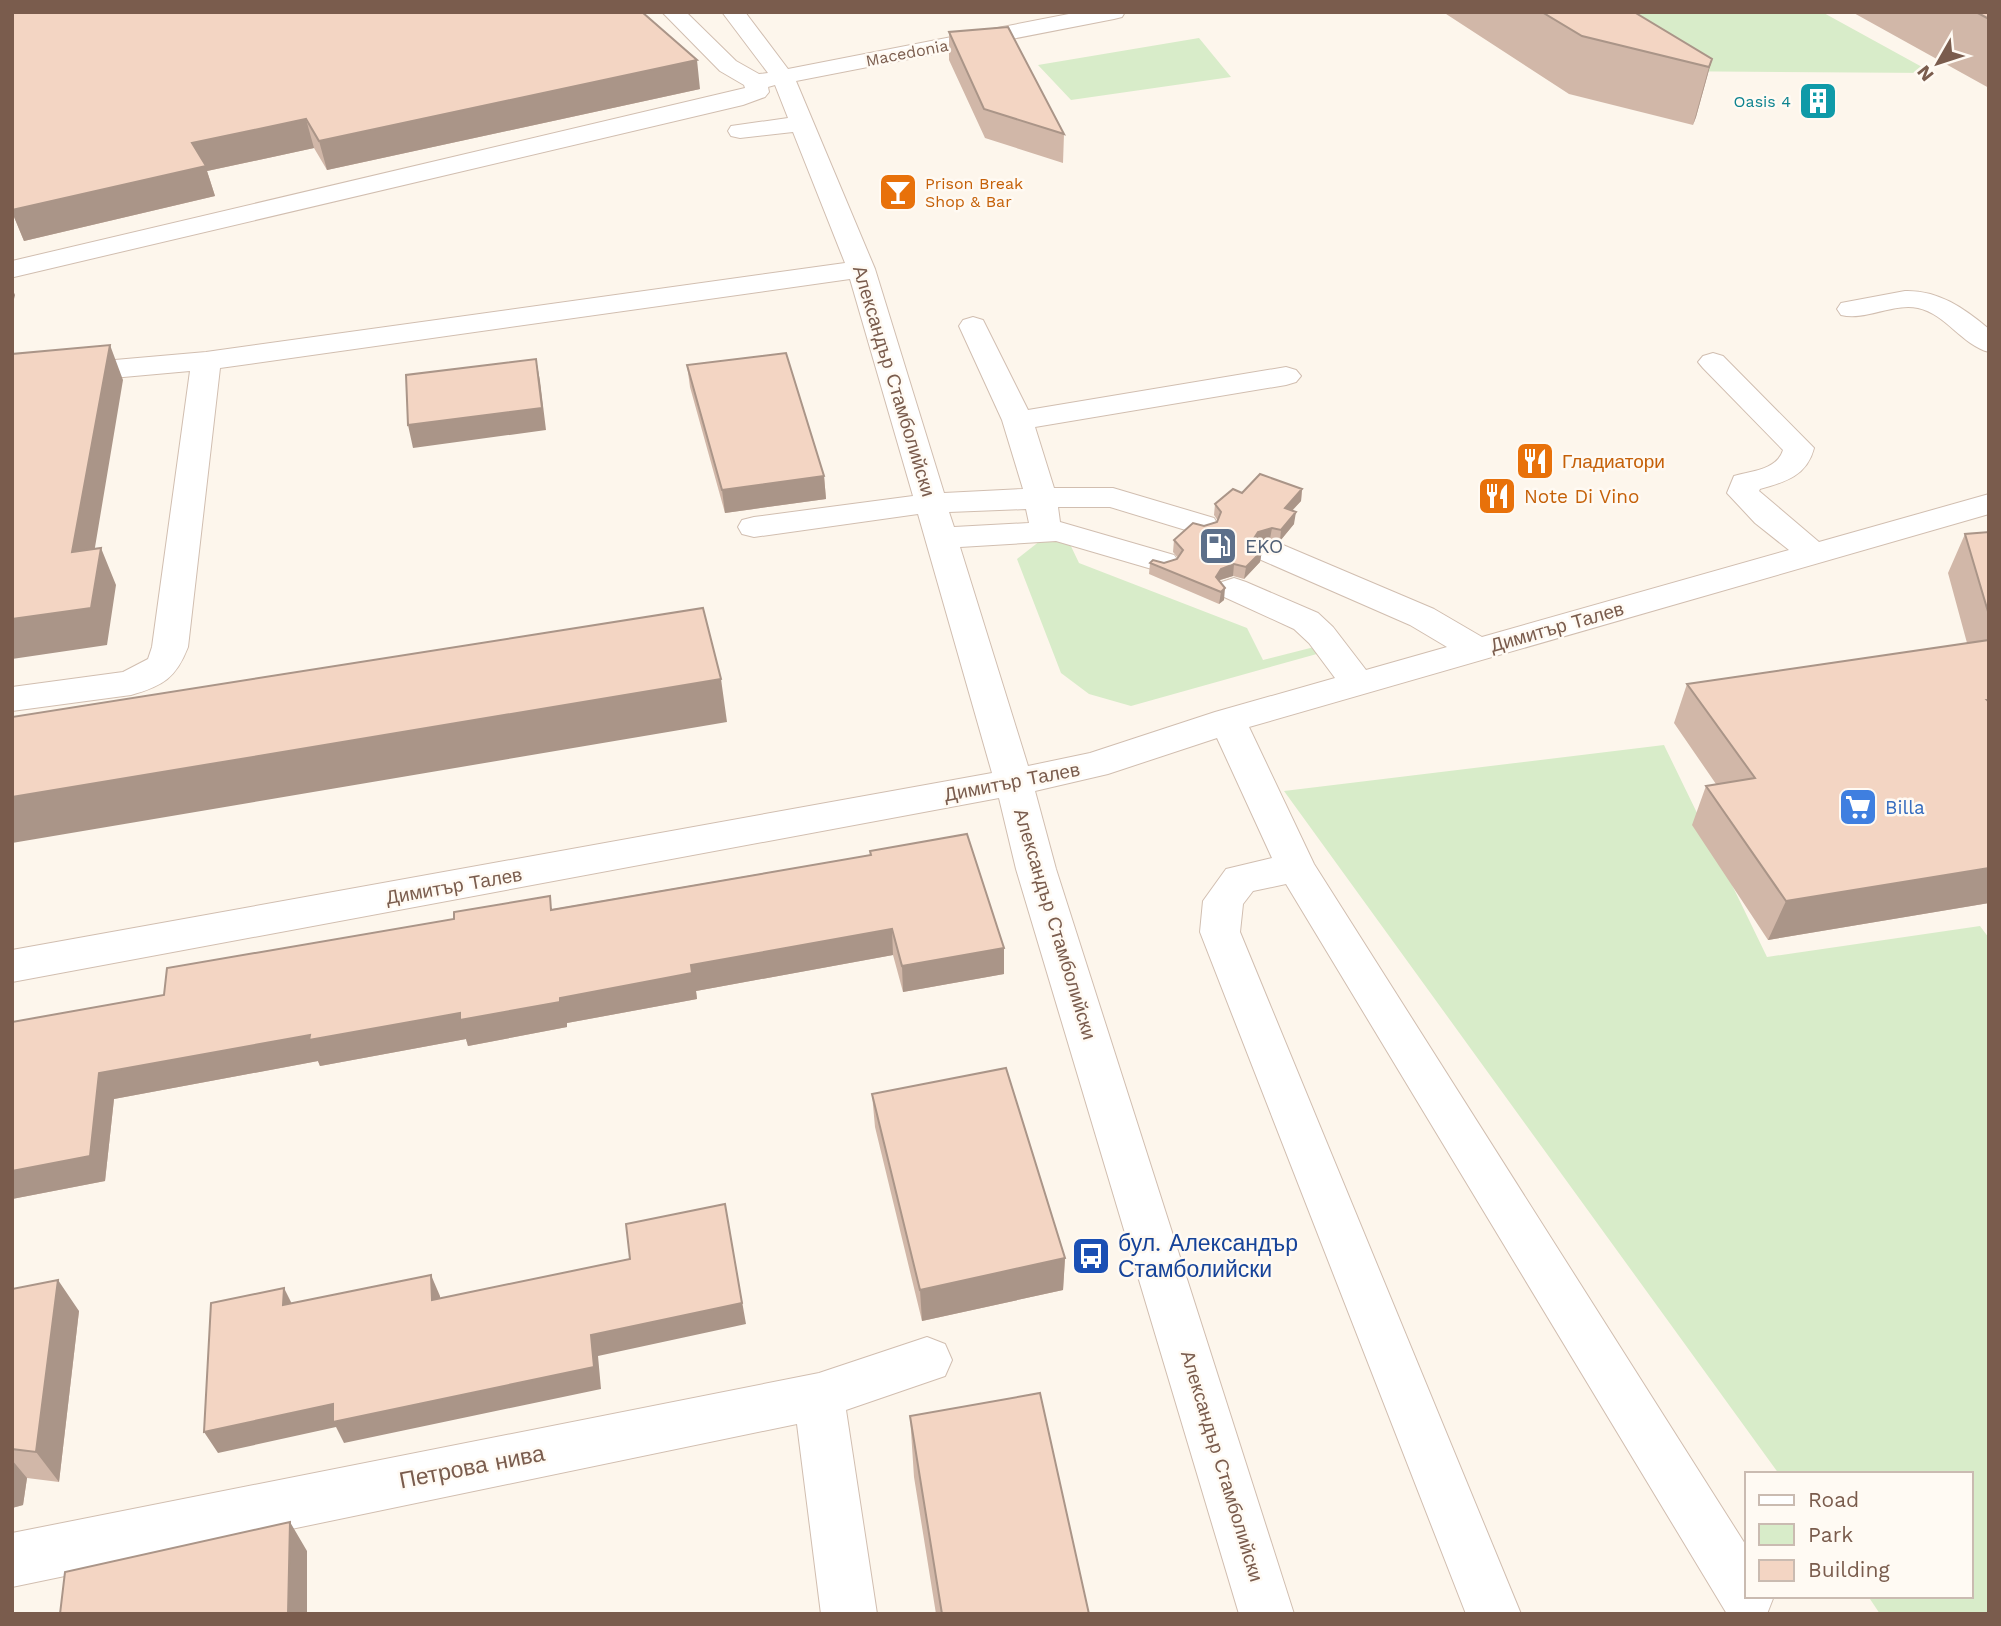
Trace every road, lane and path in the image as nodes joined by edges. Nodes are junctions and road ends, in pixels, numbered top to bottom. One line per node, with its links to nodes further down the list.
1 (673, 12): 5 (street)
2 (733, 12): 4 (street, Александър Стамболийски)
3 (1114, 12): 4 (street, Macedonia)
4 (783, 77): 5 (street, Macedonia); 6 (street, Александър Стамболийски)
5 (755, 82): 8 (street)
6 (804, 124): 7 (street); 9 (street, Александър Стамболийски)
7 (740, 131)
8 (14, 269)
9 (861, 269): 13 (street); 19 (street, Александър Стамболийски)
10 (1851, 309): 12 (street)
11 (973, 326): 17 (street)
12 (1989, 342)
13 (206, 360): 16 (street); 31 (street)
14 (1713, 362): 26 (street)
15 (1286, 376): 17 (street)
16 (12, 378)
17 (1019, 421): 18 (street)
18 (1042, 497): 19 (street); 21 (street); 23 (street)
19 (930, 503): 22 (street); 24 (street, Александър Стамболийски)
20 (1989, 504): 26 (street, Димитър Талев)
21 (1202, 525)
22 (754, 527)
23 (1045, 530): 24 (street); 27 (street)
24 (941, 538): 33 (street, Александър Стамболийски)
25 (1271, 552): 29 (street)
26 (1814, 554): 29 (street, Димитър Талев)
27 (1162, 562)
28 (1234, 589): 30 (street)
29 (1479, 650): 30 (street, Димитър Талев)
30 (1358, 684): 32 (street, Димитър Талев)
31 (12, 699)
32 (1228, 721): 33 (street, Димитър Талев); 34 (street)
33 (1014, 783): 35 (street, Димитър Талев); 42 (street, Александър Стамболийски)
34 (1296, 868): 39 (street); 43 (street)
35 (12, 966)
36 (927, 1360): 37 (street, Петрова нива)
37 (820, 1396): 38 (street, Петрова нива); 41 (street)
38 (12, 1560)
39 (1745, 1593)
40 (1748, 1598): 44 (street)
41 (849, 1614)
42 (1267, 1614)
43 (1494, 1614)
44 (1758, 1614)

